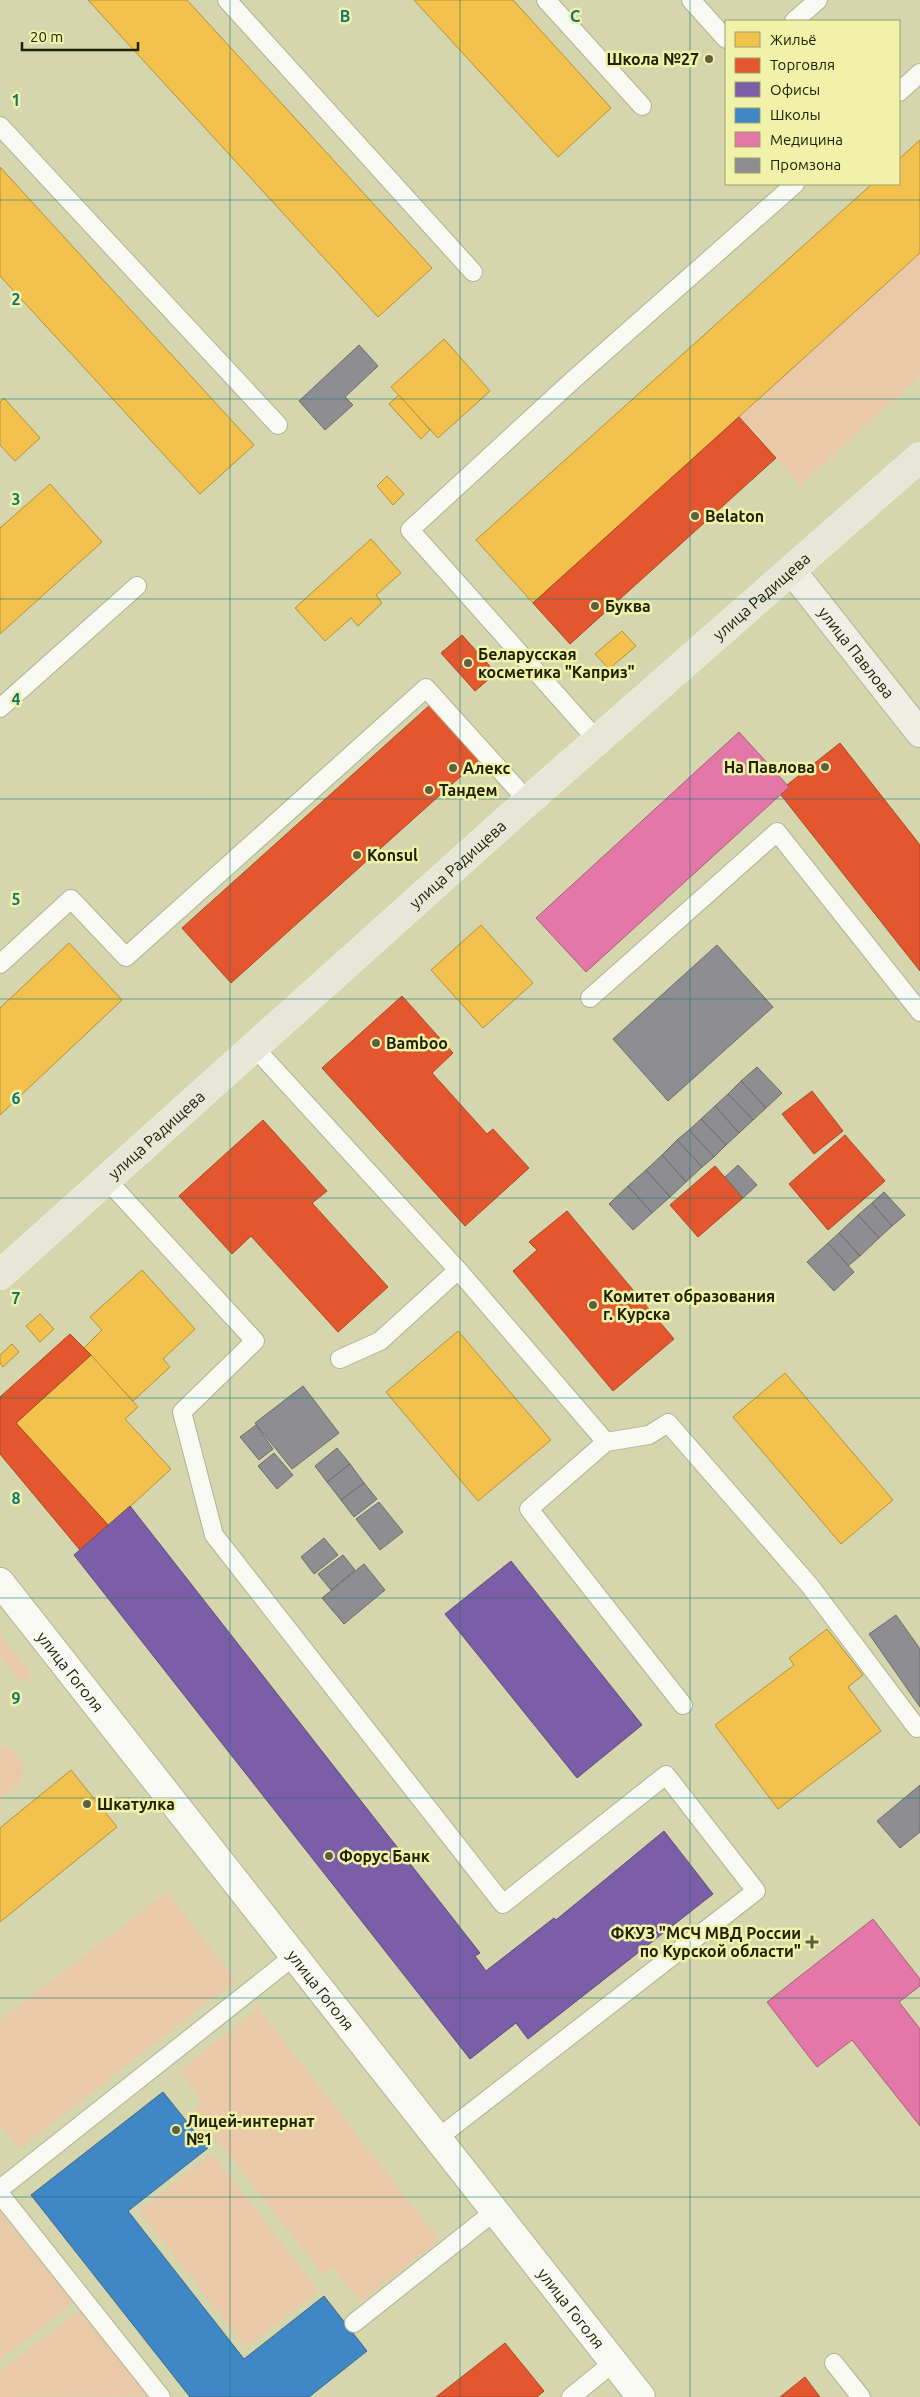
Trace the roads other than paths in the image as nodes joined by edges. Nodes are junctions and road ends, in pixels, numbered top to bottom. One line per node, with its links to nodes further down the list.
1 (227, 0): 12 (lane)
2 (546, 0): 9 (lane)
3 (691, 0): 6 (lane)
4 (818, 0): 5 (lane)
5 (795, 20)
6 (725, 38)
7 (920, 73): 8 (lane)
8 (900, 91)
9 (642, 106)
10 (0, 126): 13 (lane)
11 (795, 185): 19 (lane)
12 (473, 272)
13 (278, 425)
14 (920, 457): 15 (main road, улица Радищева)
15 (792, 571): 18 (main road, улица Павлова); 19 (main road, улица Радищева)
16 (137, 586): 17 (lane)
17 (0, 708)
18 (920, 733)
19 (597, 740): 20 (main road, улица Радищева)
20 (528, 800): 21 (lane); 24 (main road, улица Радищева)
21 (0, 964)
22 (590, 998): 23 (lane)
23 (920, 1012)
24 (254, 1047): 25 (main road, улица Радищева); 26 (lane)
25 (107, 1180): 27 (main road, улица Радищева); 34 (lane)
26 (458, 1270): 28 (lane); 29 (lane)
27 (0, 1275)
28 (340, 1359)
29 (606, 1442): 31 (lane); 32 (lane)
30 (0, 1582): 33 (street, улица Гоголя)
31 (683, 1705)
32 (917, 1728)
33 (294, 1956): 34 (street, улица Гоголя); 35 (lane)
34 (438, 2138): 37 (street, улица Гоголя)
35 (0, 2189)
36 (0, 2194): 41 (lane)
37 (495, 2211): 38 (lane); 39 (street, улица Гоголя)
38 (354, 2323)
39 (614, 2362): 42 (lane); 43 (street, улица Гоголя)
40 (834, 2363): 44 (lane)
41 (161, 2397)
42 (571, 2397)
43 (641, 2397)
44 (861, 2397)

